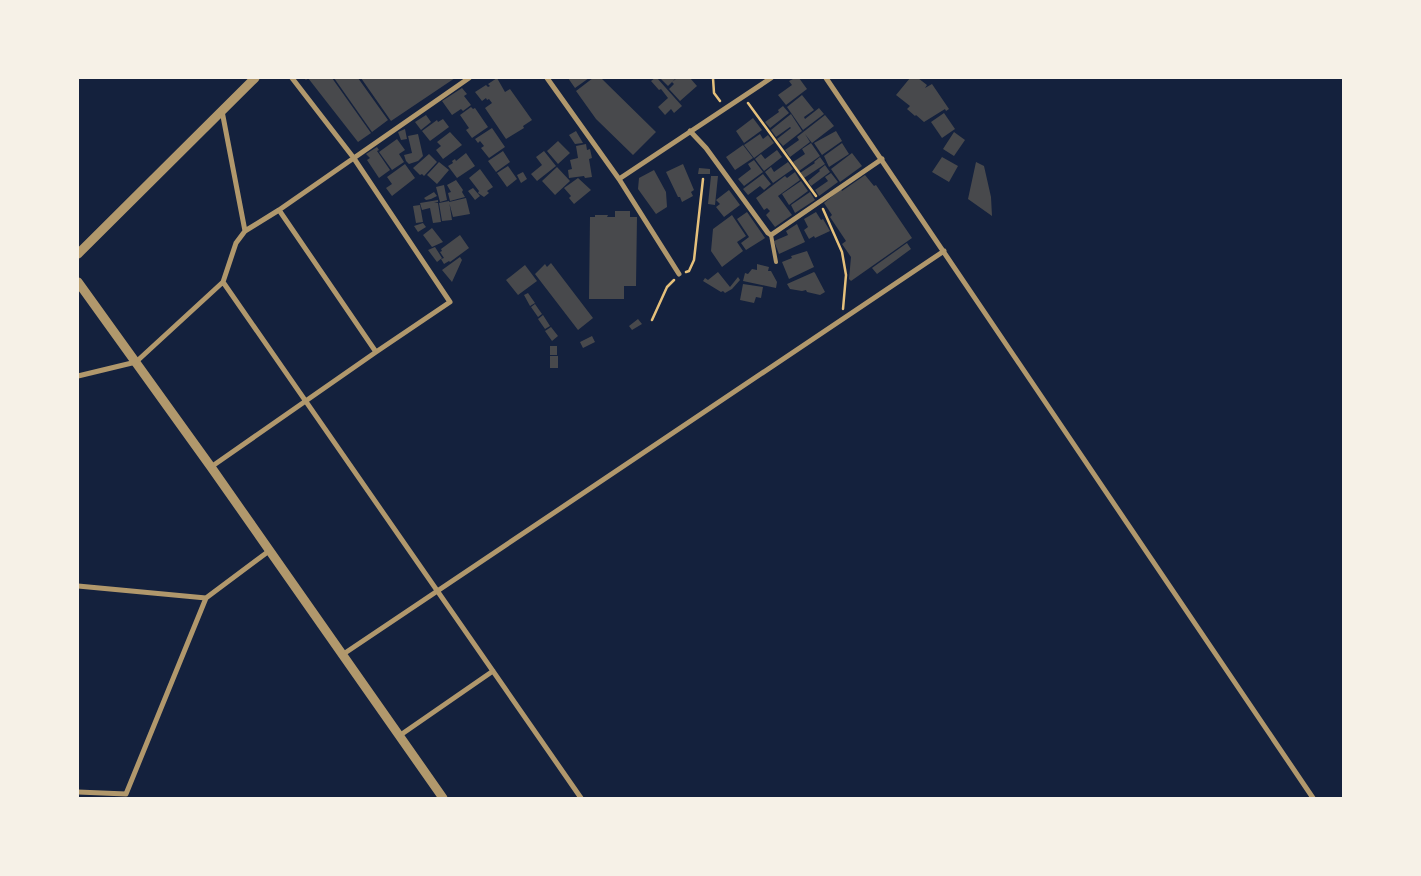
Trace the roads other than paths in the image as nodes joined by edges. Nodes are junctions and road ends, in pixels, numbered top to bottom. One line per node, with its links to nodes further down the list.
1 (255, 78): 7 (street)
2 (292, 78): 9 (street)
3 (468, 78): 9 (street)
4 (547, 78): 11 (street)
5 (771, 78): 8 (street)
6 (826, 78): 10 (street)
7 (222, 110): 13 (street); 16 (street)
8 (690, 131): 11 (street); 14 (street)
9 (353, 157): 12 (street); 21 (street)
10 (882, 159): 14 (street); 15 (street)
11 (619, 179): 18 (street)
12 (279, 210): 13 (street); 21 (street)
13 (245, 230): 20 (street)
14 (771, 234): 17 (lane)
15 (944, 251): 28 (street); 36 (street)
16 (78, 254)
17 (776, 262)
18 (680, 274)
19 (78, 282): 22 (street)
20 (223, 282): 22 (street); 24 (street)
21 (376, 352): 24 (street)
22 (136, 362): 23 (street); 25 (street)
23 (78, 376)
24 (306, 400): 25 (street); 28 (street)
25 (211, 467): 26 (street)
26 (269, 551): 29 (street); 30 (street)
27 (78, 586): 29 (street)
28 (436, 591): 30 (street); 31 (street)
29 (206, 598): 33 (street)
30 (342, 655): 32 (street)
31 (493, 671): 32 (street); 35 (street)
32 (399, 736): 34 (street)
33 (78, 792)
34 (443, 798)
35 (581, 798)
36 (1312, 798)

